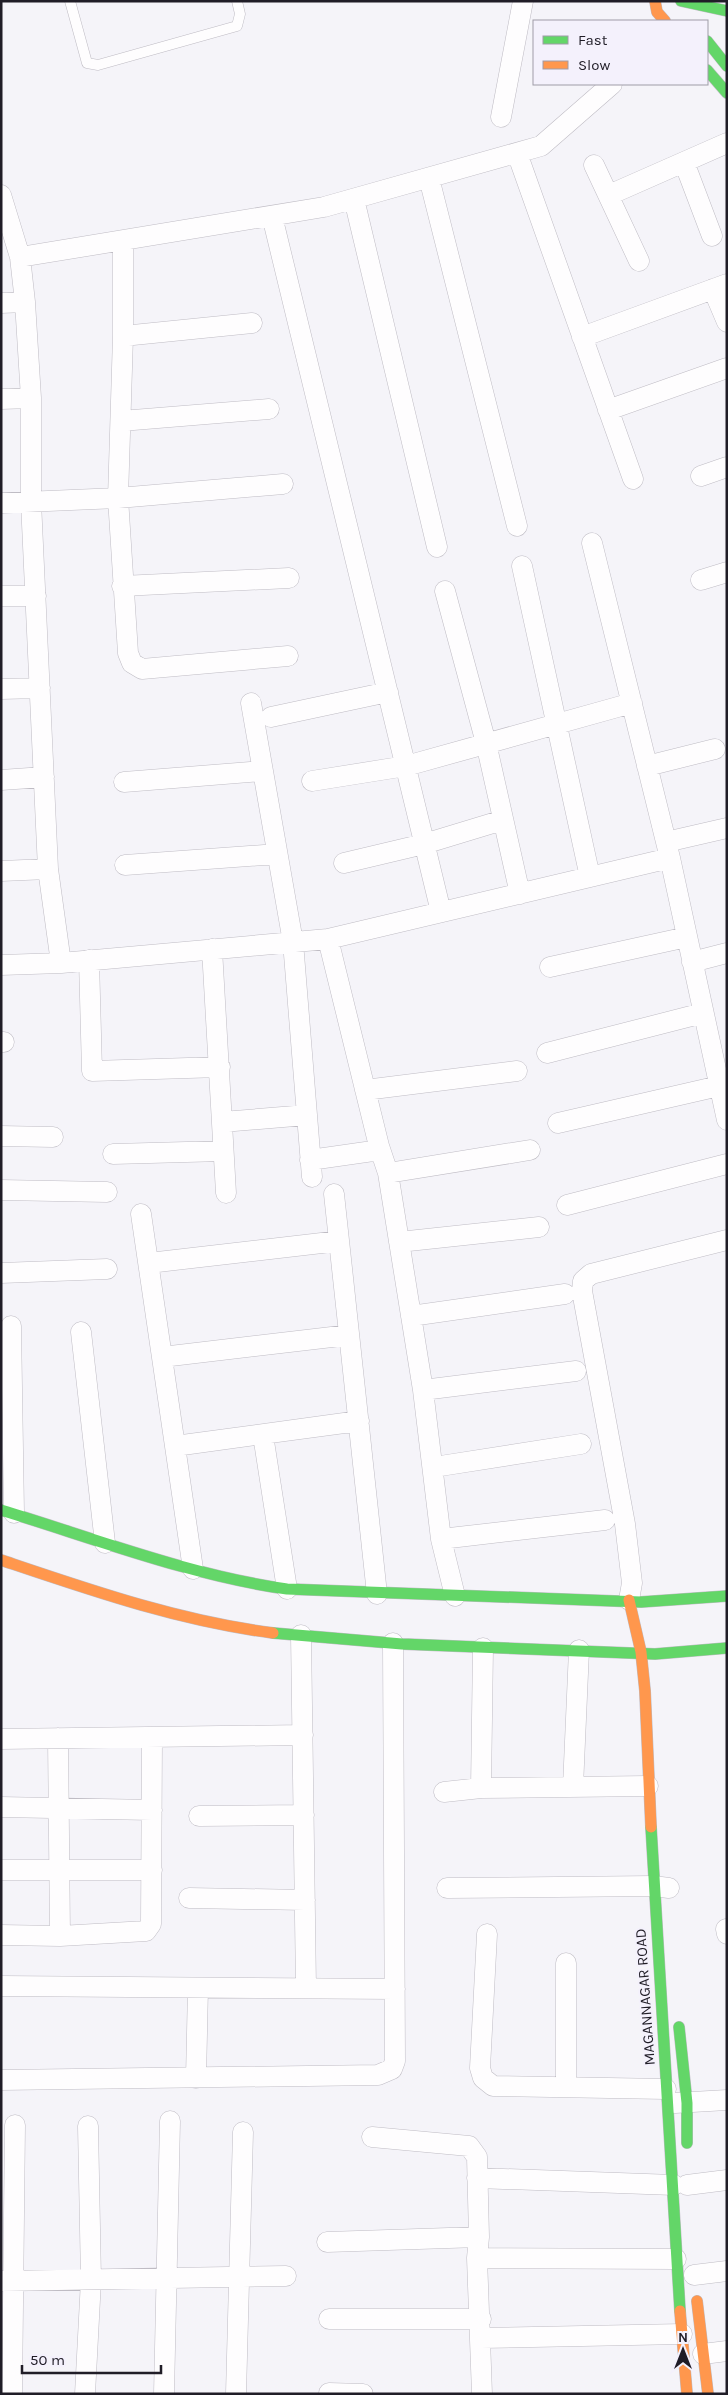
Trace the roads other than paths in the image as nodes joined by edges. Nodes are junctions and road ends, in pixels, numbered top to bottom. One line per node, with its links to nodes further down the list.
1 (70, 1): 2 (lane)
2 (237, 1)
3 (523, 1): 13 (street)
4 (674, 1): 7 (main road)
5 (681, 1): 6 (main road)
6 (727, 11)
7 (685, 15)
8 (708, 42): 9 (main road)
9 (727, 66)
10 (708, 71): 12 (main road)
11 (611, 85): 15 (street)
12 (727, 93)
13 (500, 117)
14 (727, 143): 16 (street)
15 (517, 153): 18 (street); 33 (street)
16 (684, 162): 19 (street); 23 (street)
17 (594, 165): 19 (street)
18 (429, 178): 20 (street); 47 (street)
19 (609, 195): 26 (street)
20 (354, 199): 22 (street); 49 (street)
21 (3, 208): 25 (street)
22 (272, 216): 24 (street); 61 (street)
23 (712, 236)
24 (123, 240): 25 (street); 32 (street)
25 (20, 257): 28 (street)
26 (639, 261)
27 (720, 286): 30 (street); 33 (street)
28 (25, 302): 29 (street); 35 (street)
29 (1, 303)
30 (727, 322)
31 (252, 323): 32 (street)
32 (123, 336): 39 (street)
33 (582, 337): 38 (street)
34 (727, 368): 38 (street)
35 (31, 398): 36 (street); 45 (street)
36 (1, 400)
37 (269, 409): 39 (street)
38 (608, 410): 42 (street)
39 (121, 421): 44 (street)
40 (727, 467): 41 (street)
41 (701, 476)
42 (632, 479)
43 (283, 484): 44 (street)
44 (118, 498): 45 (street); 54 (street)
45 (31, 502): 46 (street); 57 (street)
46 (1, 503)
47 (517, 526)
48 (592, 543): 63 (street)
49 (437, 547)
50 (522, 566): 65 (street)
51 (727, 572): 53 (street)
52 (289, 578): 54 (street)
53 (701, 580)
54 (122, 586): 58 (street)
55 (445, 591): 66 (street)
56 (1, 596): 57 (street)
57 (36, 596): 59 (street)
58 (288, 656)
59 (40, 688): 60 (street); 71 (street)
60 (1, 689)
61 (388, 692): 64 (street); 68 (street)
62 (251, 703): 70 (street)
63 (632, 704): 65 (street); 69 (street)
64 (271, 717)
65 (557, 723): 66 (street); 84 (street)
66 (486, 743): 68 (street); 75 (street)
67 (715, 749): 69 (street)
68 (406, 766): 73 (street); 77 (street)
69 (647, 766): 78 (street)
70 (263, 771): 74 (street); 79 (street)
71 (44, 777): 72 (street); 82 (street)
72 (1, 780)
73 (312, 781)
74 (124, 782)
75 (503, 820): 77 (street); 85 (street)
76 (727, 828): 78 (street)
77 (424, 844): 80 (street); 86 (street)
78 (668, 850): 84 (street); 87 (street)
79 (278, 854): 81 (street); 89 (street)
80 (344, 863)
81 (125, 865)
82 (48, 869): 83 (street); 94 (street)
83 (1, 871)
84 (590, 877): 85 (street)
85 (520, 894): 86 (street)
86 (441, 912): 88 (street)
87 (687, 936): 93 (street); 96 (street)
88 (328, 939): 89 (street); 103 (street)
89 (293, 942): 90 (street); 104 (street)
90 (212, 949): 92 (street); 100 (street)
91 (727, 953): 93 (street)
92 (89, 960): 94 (street); 100 (street)
93 (692, 962): 97 (street)
94 (61, 963): 95 (street)
95 (1, 965)
96 (550, 967)
97 (703, 1013): 98 (street); 99 (street)
98 (548, 1053)
99 (720, 1058): 102 (street)
100 (220, 1068): 106 (street)
101 (517, 1071): 103 (street)
102 (719, 1086): 105 (street); 107 (street)
103 (365, 1090): 110 (street)
104 (307, 1115): 106 (street); 110 (street)
105 (727, 1120)
106 (222, 1122): 112 (street)
107 (558, 1123)
108 (1, 1136): 109 (street)
109 (53, 1137)
110 (380, 1150): 115 (street)
111 (530, 1150): 115 (street)
112 (223, 1151): 113 (street); 118 (street)
113 (113, 1154)
114 (727, 1164): 120 (street)
115 (388, 1173): 125 (street)
116 (1, 1190): 117 (street)
117 (107, 1192)
118 (226, 1194)
119 (334, 1194): 124 (street)
120 (567, 1204)
121 (141, 1214): 126 (street)
122 (539, 1227): 125 (street)
123 (727, 1240): 150 (street)
124 (339, 1241): 126 (street); 133 (street)
125 (399, 1242): 130 (street)
126 (149, 1263): 134 (street)
127 (106, 1269): 128 (street)
128 (1, 1273)
129 (565, 1294): 130 (street)
130 (411, 1316): 136 (street)
131 (11, 1326): 142 (street)
132 (81, 1332): 145 (street)
133 (350, 1335): 134 (street); 137 (street)
134 (162, 1357): 140 (street)
135 (576, 1371): 136 (street)
136 (423, 1390): 141 (street)
137 (359, 1421): 138 (street); 149 (street)
138 (263, 1435): 140 (street); 148 (street)
139 (581, 1444): 141 (street)
140 (175, 1446): 147 (street)
141 (434, 1467): 144 (street)
142 (8, 1512): 145 (main road)
143 (604, 1520): 144 (street)
144 (441, 1539): 151 (street)
145 (104, 1543): 147 (main road)
146 (1, 1560): 154 (main road)
147 (193, 1569): 148 (main road)
148 (287, 1589): 149 (main road)
149 (377, 1594): 151 (main road)
150 (634, 1595): 151 (main road); 152 (main road); 153 (main road); 159 (main road, MAGANNAGAR ROAD)
151 (455, 1596)
152 (727, 1596)
153 (648, 1628)
154 (301, 1635): 155 (main road); 160 (street)
155 (393, 1643): 156 (main road); 187 (street)
156 (483, 1648): 158 (main road); 166 (street)
157 (727, 1648): 159 (main road)
158 (579, 1650): 159 (main road); 165 (street)
159 (642, 1652): 164 (main road, MAGANNAGAR ROAD)
160 (303, 1734): 161 (street); 171 (street)
161 (152, 1737): 162 (street); 170 (street)
162 (58, 1738): 163 (street); 169 (street)
163 (1, 1740)
164 (648, 1786): 165 (street); 177 (main road, MAGANNAGAR ROAD)
165 (573, 1787): 166 (street)
166 (481, 1788): 167 (street)
167 (444, 1792)
168 (1, 1808): 169 (street)
169 (60, 1809): 170 (street); 175 (street)
170 (152, 1810): 174 (street)
171 (304, 1815): 172 (street); 179 (street)
172 (199, 1816)
173 (1, 1870): 175 (street)
174 (152, 1870): 175 (street); 182 (street)
175 (60, 1871): 182 (street)
176 (447, 1888): 177 (street)
177 (665, 1888): 192 (main road, MAGANNAGAR ROAD)
178 (189, 1898): 179 (street)
179 (305, 1900): 186 (street)
180 (487, 1934): 191 (street)
181 (1, 1935): 182 (street)
182 (60, 1936)
183 (566, 1963): 191 (street)
184 (1, 1986): 185 (street)
185 (198, 1988): 186 (street); 189 (street)
186 (306, 1988): 187 (street)
187 (395, 1989): 189 (street)
188 (677, 2018): 192 (main road, MAGANNAGAR ROAD)
189 (196, 2078): 190 (street)
190 (1, 2080)
191 (566, 2086): 192 (street)
192 (674, 2098): 193 (street); 199 (main road, MAGANNAGAR ROAD); 202 (main road, MAGANNAGAR ROAD)
193 (727, 2100)
194 (170, 2121): 210 (street)
195 (15, 2125): 212 (street)
196 (88, 2126): 211 (street)
197 (243, 2132): 209 (street)
198 (372, 2137): 200 (street)
199 (687, 2158)
200 (477, 2178): 202 (street); 203 (street)
201 (727, 2180): 202 (street)
202 (684, 2185): 207 (main road, MAGANNAGAR ROAD)
203 (479, 2237): 204 (street); 205 (street)
204 (327, 2242)
205 (477, 2258): 207 (street); 214 (street)
206 (727, 2271): 207 (street)
207 (691, 2274): 215 (main road, MAGANNAGAR ROAD); 217 (main road, MAGANNAGAR ROAD)
208 (286, 2276): 209 (street)
209 (238, 2277): 210 (street); 222 (street)
210 (165, 2279): 211 (street); 221 (street)
211 (91, 2280): 212 (street); 220 (street)
212 (7, 2281): 219 (street)
213 (329, 2320): 214 (street)
214 (481, 2329): 215 (street); 224 (street)
215 (682, 2334): 225 (main road, MAGANNAGAR ROAD)
216 (727, 2350): 217 (street)
217 (703, 2354): 226 (main road, MAGANNAGAR ROAD)
218 (329, 2393): 223 (street)
219 (12, 2394)
220 (85, 2394)
221 (164, 2394)
222 (236, 2394)
223 (363, 2394)
224 (482, 2394)
225 (687, 2394)
226 (708, 2394)

